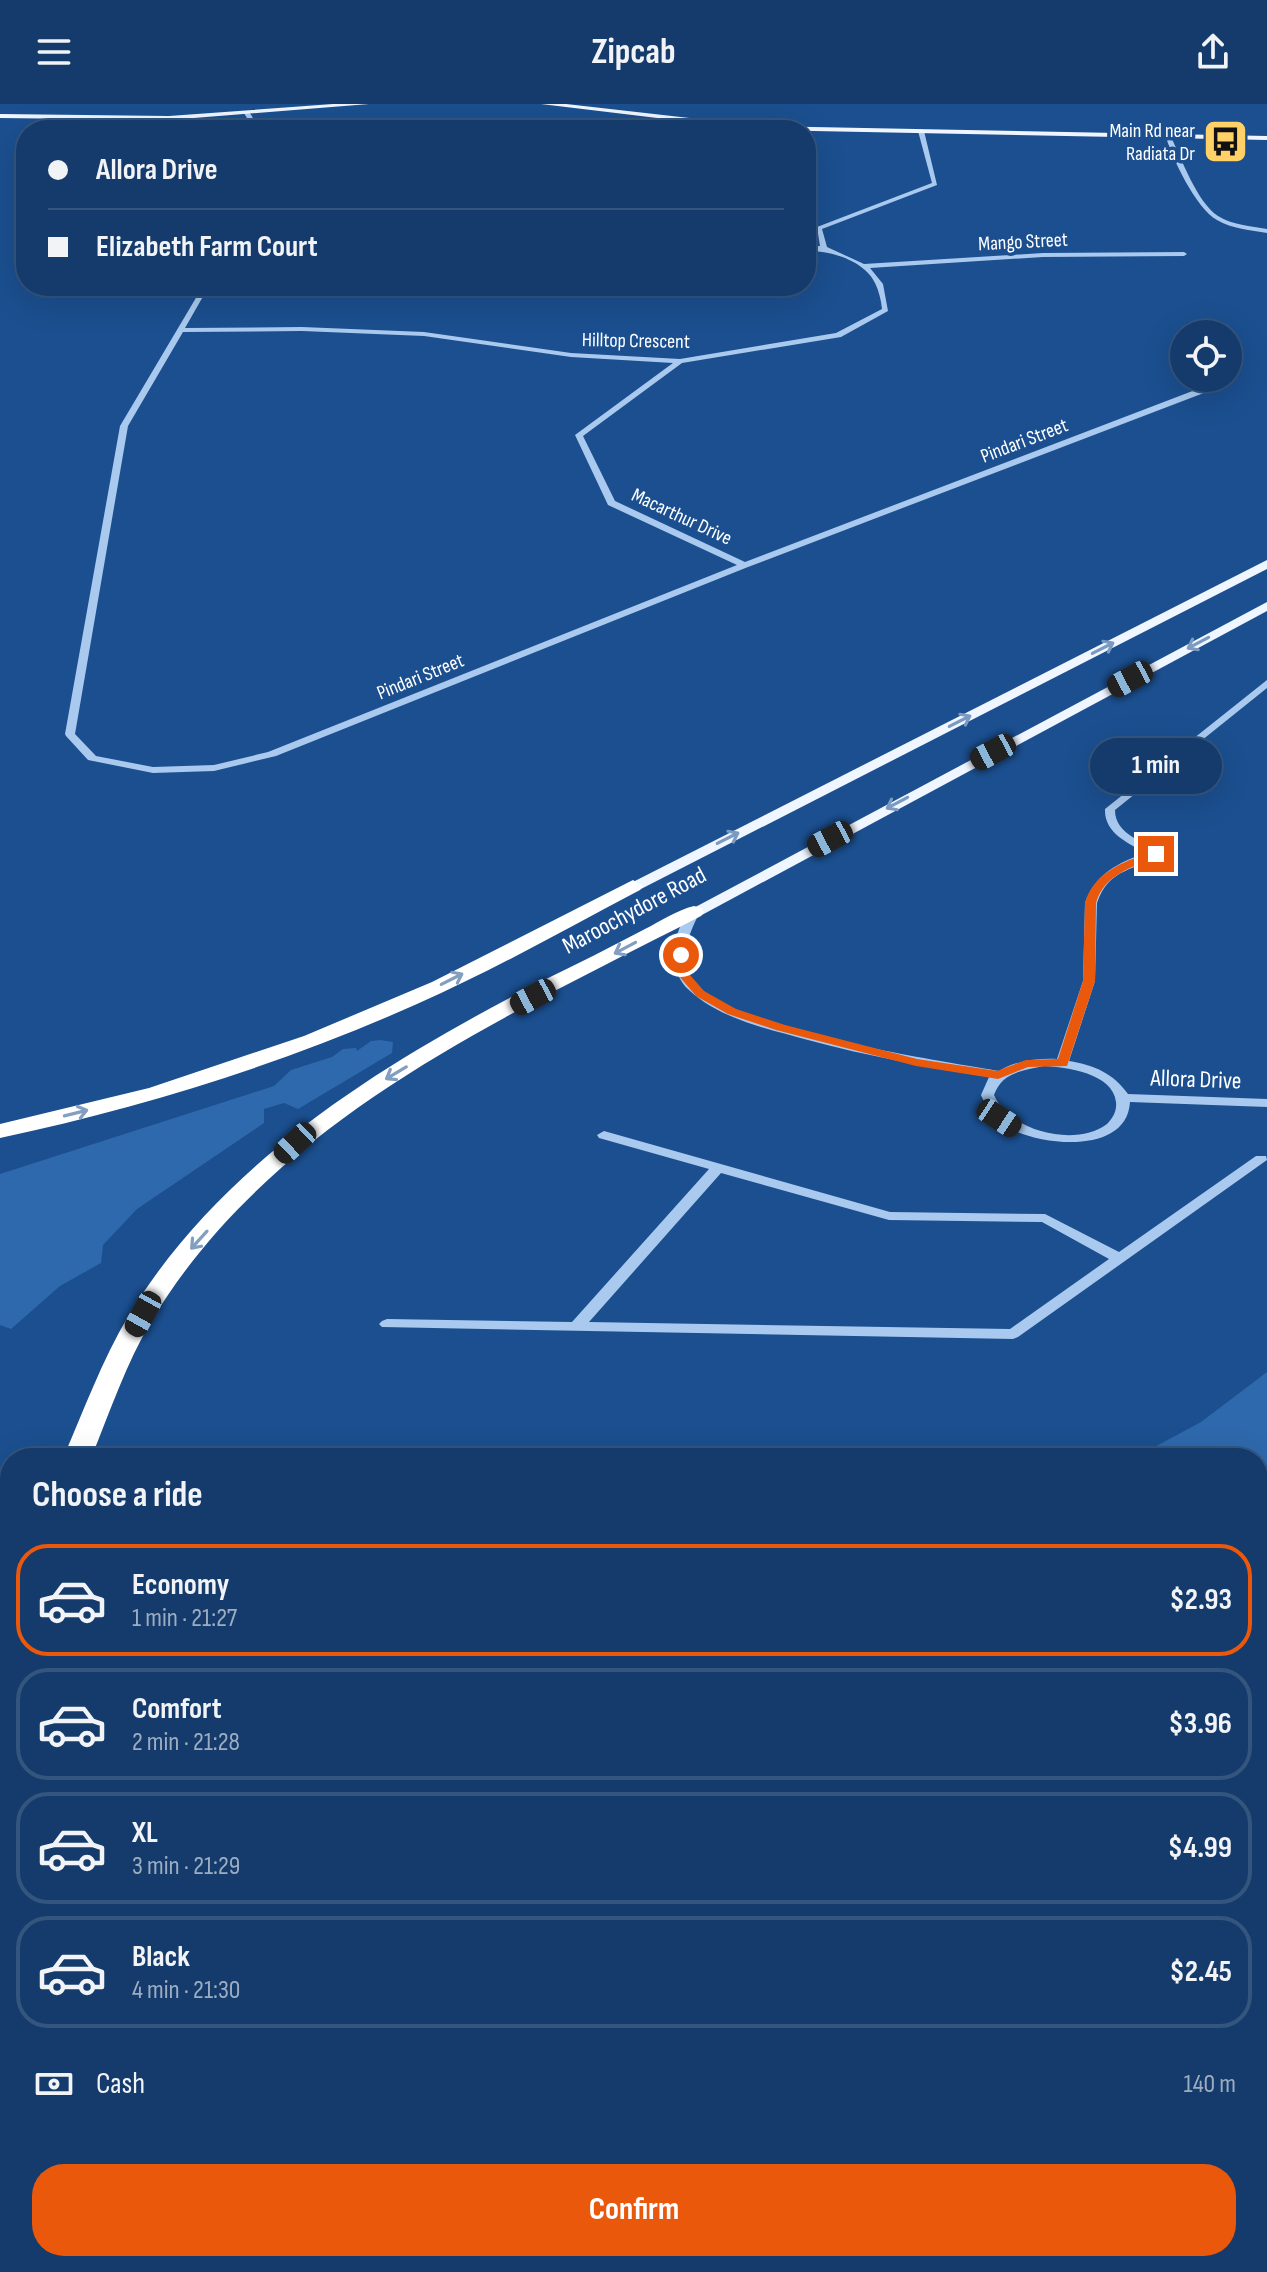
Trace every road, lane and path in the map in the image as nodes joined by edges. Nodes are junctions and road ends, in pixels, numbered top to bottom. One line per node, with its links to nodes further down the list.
1 (365, 104): 3 (main road)
2 (545, 104): 6 (main road)
3 (247, 113): 4 (main road); 5 (street)
4 (0, 116)
5 (251, 120)
6 (688, 120)
7 (816, 129): 8 (main road)
8 (921, 131): 9 (main road); 13 (street)
9 (1167, 135): 10 (main road); 11 (street)
10 (1267, 138)
11 (1267, 231)
12 (816, 248): 13 (street)
13 (824, 248): 15 (street)
14 (1184, 254): 15 (street, Mango Street)
15 (864, 266): 18 (street, Hilltop Crescent)
16 (200, 296): 17 (street, Pindari Street)
17 (180, 330): 18 (street, Hilltop Crescent); 21 (street, Pindari Street)
18 (680, 361): 21 (street, Macarthur Drive)
19 (1198, 392): 21 (street, Pindari Street)
20 (1267, 564): 24 (main road, Maroochydore Road, one-way to 20)
21 (745, 565)
22 (1267, 606): 25 (main road, Maroochydore Road, one-way to 25)
23 (1267, 683): 26 (street)
24 (633, 886): 30 (highway, Maroochydore Road, one-way to 24)
25 (694, 912): 27 (street); 37 (highway, Maroochydore Road, one-way to 37)
26 (1062, 1063): 27 (street); 28 (street)
27 (998, 1075): 28 (street)
28 (1123, 1098): 29 (street, Allora Drive)
29 (1267, 1103)
30 (0, 1131)
31 (604, 1135): 33 (street)
32 (1261, 1159): 34 (street)
33 (719, 1167): 34 (street); 36 (street)
34 (1120, 1259): 36 (street)
35 (387, 1324): 36 (street)
36 (576, 1327)
37 (81, 1448)

